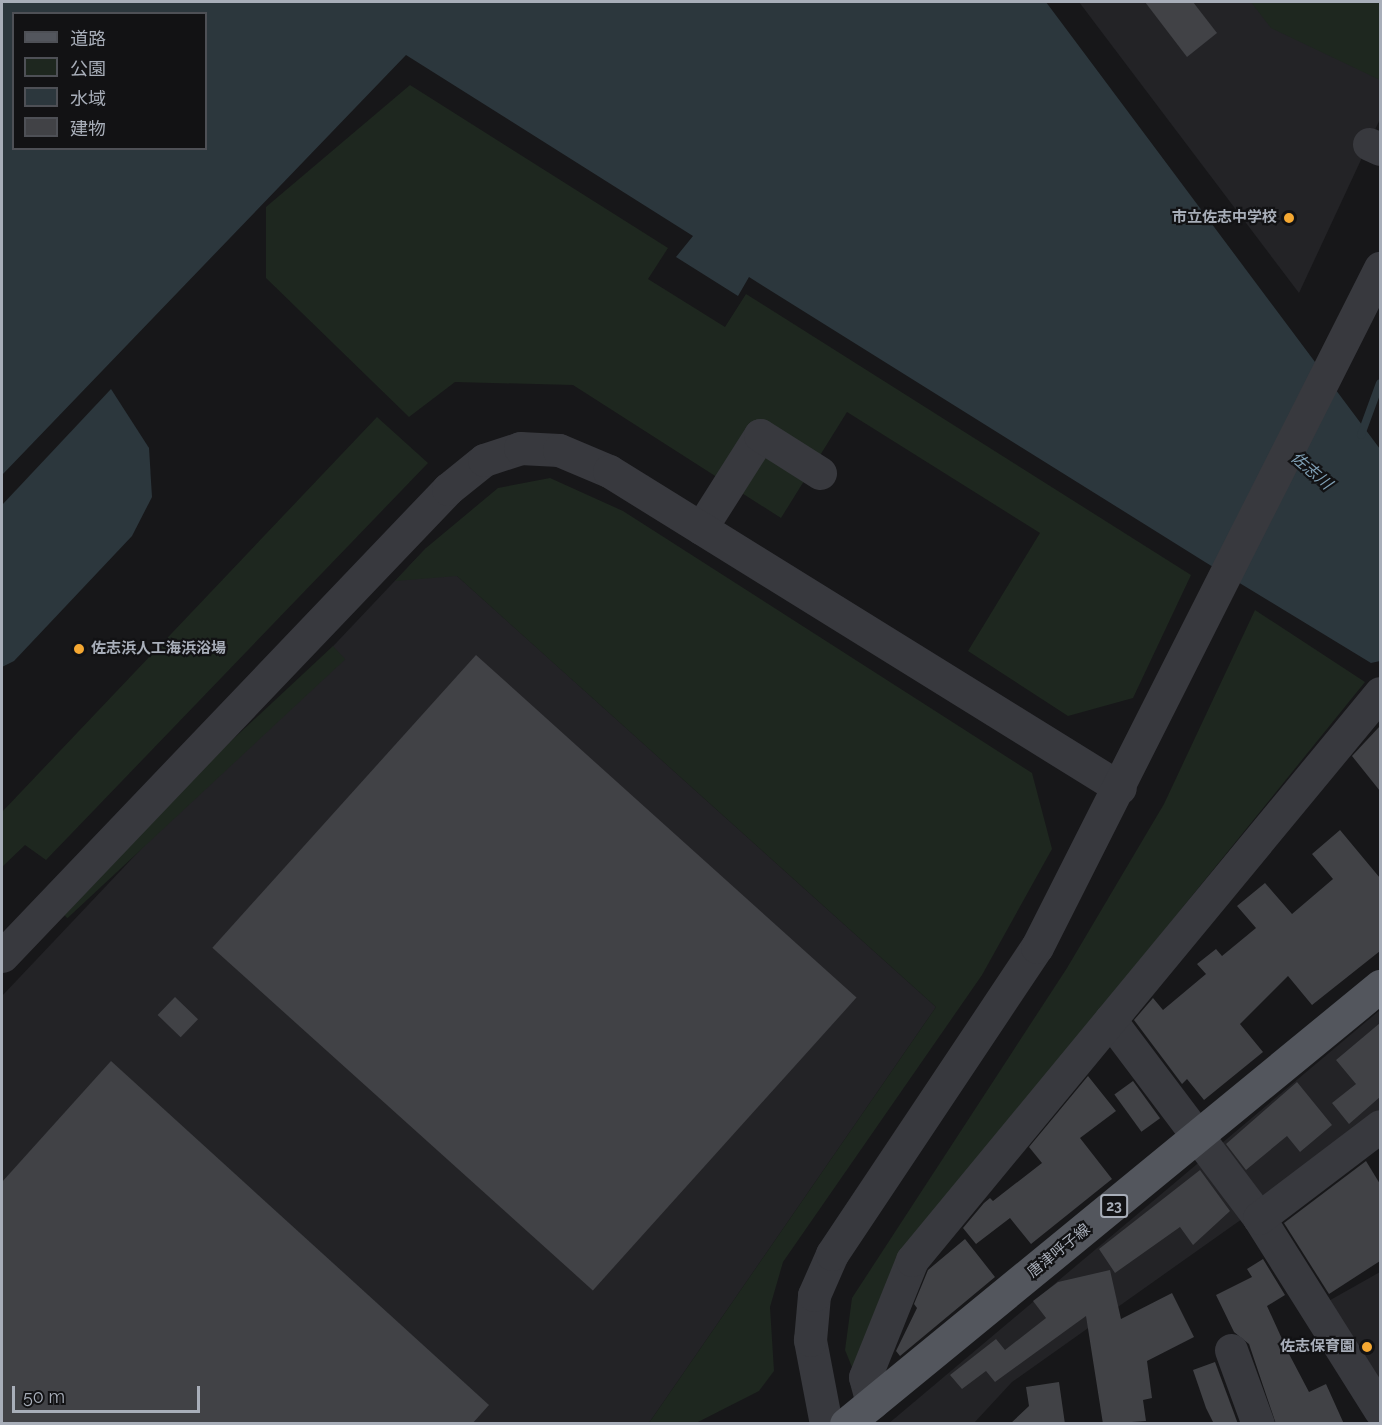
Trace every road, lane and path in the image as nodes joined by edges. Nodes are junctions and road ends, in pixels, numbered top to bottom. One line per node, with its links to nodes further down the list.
1 (1380, 268): 5 (street)
2 (820, 473): 3 (street)
3 (701, 528): 5 (street); 6 (street)
4 (1380, 693): 8 (street)
5 (1120, 788): 15 (street)
6 (2, 956)
7 (1380, 986): 10 (main road, 唐津呼子線 / 23)
8 (1110, 1020): 10 (street); 13 (street)
9 (1380, 1126): 11 (street)
10 (1200, 1137): 11 (street); 13 (main road, 唐津呼子線 / 23)
11 (1259, 1218): 14 (street)
12 (1231, 1350): 17 (street)
13 (872, 1403): 16 (main road, 唐津呼子線 / 23)
14 (1380, 1410)
15 (826, 1424)
16 (846, 1424)
17 (1258, 1424)

